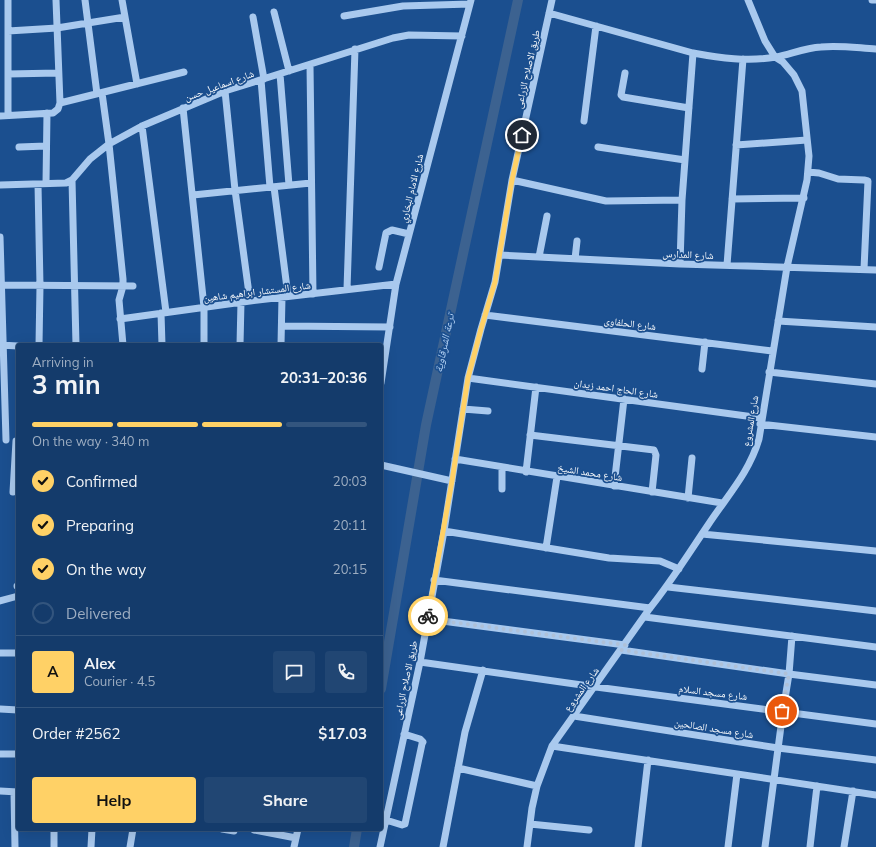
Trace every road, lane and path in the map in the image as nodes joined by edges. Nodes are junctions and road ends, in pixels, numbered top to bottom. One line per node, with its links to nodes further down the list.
1 (8, 0): 18 (street)
2 (56, 0): 17 (street)
3 (85, 0): 15 (street)
4 (122, 0): 13 (street)
5 (552, 0): 11 (street, طريق الاصلاح الزراعى)
6 (748, 0): 23 (street, شارع المشروع)
7 (872, 0): 8 (street)
8 (876, 0)
9 (470, 2): 12 (street); 19 (street, شارع الامام البخاري)
10 (274, 12): 26 (street)
11 (549, 13): 16 (street); 53 (street, طريق الاصلاح الزراعى)
12 (344, 16)
13 (125, 17): 15 (street); 33 (street)
14 (253, 17): 32 (street)
15 (89, 23): 17 (street); 35 (street)
16 (596, 26): 22 (street); 42 (street)
17 (57, 28): 18 (street); 28 (street)
18 (8, 31): 30 (street)
19 (462, 36): 20 (street, شارع اسماعيل حسن); 65 (street, شارع الامام البخاري)
20 (355, 49): 25 (street, شارع اسماعيل حسن); 83 (street)
21 (876, 49): 23 (street)
22 (693, 53): 24 (street); 38 (street)
23 (775, 57): 24 (street); 44 (street, شارع المشروع)
24 (743, 59): 46 (street)
25 (310, 64): 26 (street, شارع اسماعيل حسن); 55 (street)
26 (289, 71): 31 (street, شارع اسماعيل حسن)
27 (184, 72): 33 (street)
28 (58, 73): 30 (street); 36 (street)
29 (625, 73): 38 (street)
30 (8, 74): 40 (street)
31 (280, 74): 32 (street, شارع اسماعيل حسن); 57 (street)
32 (263, 80): 34 (street, شارع اسماعيل حسن); 58 (street)
33 (137, 84): 35 (street)
34 (225, 91): 37 (street, شارع اسماعيل حسن); 59 (street)
35 (100, 93): 36 (street); 45 (street)
36 (60, 103): 39 (street)
37 (183, 108): 43 (street, شارع اسماعيل حسن); 60 (street)
38 (689, 108): 50 (street)
39 (47, 113): 40 (street); 47 (street)
40 (8, 115): 41 (street)
41 (0, 116)
42 (584, 121)
43 (142, 126): 45 (street, شارع اسماعيل حسن); 89 (street)
44 (807, 140): 46 (street); 51 (street, شارع المشروع)
45 (109, 144): 52 (street, شارع اسماعيل حسن); 81 (street)
46 (736, 145): 62 (street)
47 (46, 146): 49 (street); 54 (street)
48 (598, 147): 50 (street)
49 (19, 148)
50 (685, 160): 63 (street)
51 (808, 172): 61 (street, شارع المشروع); 75 (street)
52 (72, 180): 54 (street); 80 (street)
53 (512, 180): 63 (street); 68 (street, طريق الاصلاح الزراعى)
54 (42, 183): 56 (street); 79 (street)
55 (311, 183): 57 (street); 84 (street)
56 (0, 185)
57 (289, 185): 58 (street)
58 (272, 187): 59 (street); 85 (street)
59 (235, 190): 60 (street); 86 (street)
60 (193, 195): 88 (street)
61 (804, 198): 62 (street); 74 (street, شارع المشروع)
62 (732, 199): 72 (street)
63 (682, 200): 71 (street)
64 (547, 216): 69 (street)
65 (409, 234): 73 (street); 77 (street, شارع الامام البخاري)
66 (0, 237): 78 (street)
67 (577, 241): 70 (street)
68 (500, 255): 69 (street, شارع المدارس); 90 (street, طريق الاصلاح الزراعى)
69 (539, 257): 70 (street, شارع المدارس)
70 (575, 259): 71 (street, شارع المدارس)
71 (680, 264): 72 (street, شارع المدارس)
72 (727, 266): 74 (street, شارع المدارس)
73 (379, 267)
74 (787, 267): 75 (street, شارع المدارس); 92 (street, شارع المشروع)
75 (864, 269): 76 (street, شارع المدارس)
76 (876, 270)
77 (396, 284): 83 (street, شارع المستشار ابراهيم شاهين); 94 (street, شارع الامام البخاري)
78 (1, 285): 79 (street); 104 (street)
79 (40, 286): 80 (street); 97 (street)
80 (75, 286): 81 (street); 98 (street)
81 (123, 286): 82 (street); 91 (street)
82 (133, 286)
83 (347, 289): 84 (street, شارع المستشار ابراهيم شاهين)
84 (313, 294): 85 (street, شارع المستشار ابراهيم شاهين)
85 (285, 297): 86 (street, شارع المستشار ابراهيم شاهين); 93 (street)
86 (250, 301): 87 (street, شارع المستشار ابراهيم شاهين)
87 (241, 302): 88 (street, شارع المستشار ابراهيم شاهين); 102 (street)
88 (204, 307): 89 (street, شارع المستشار ابراهيم شاهين); 101 (street)
89 (163, 313): 91 (street, شارع المستشار ابراهيم شاهين); 100 (street)
90 (485, 316): 96 (street, شارع الحلفاوى); 110 (street, طريق الاصلاح الزراعى)
91 (120, 319): 99 (street)
92 (778, 321): 95 (street); 106 (street, شارع المشروع)
93 (282, 326): 94 (street); 103 (street)
94 (390, 327): 107 (street, شارع الامام البخاري)
95 (876, 327)
96 (705, 342): 106 (street, شارع الحلفاوى); 108 (street)
97 (40, 343)
98 (76, 343)
99 (123, 343)
100 (162, 343)
101 (204, 343)
102 (240, 343)
103 (281, 343)
104 (1, 345): 105 (street); 119 (street)
105 (16, 346)
106 (772, 351): 109 (street, شارع المشروع)
107 (383, 366)
108 (702, 369)
109 (769, 372): 111 (street); 116 (street, شارع المشروع)
110 (468, 378): 112 (street, شارع الحاج احمد زيدان); 114 (street, طريق الاصلاح الزراعى)
111 (876, 384)
112 (536, 387): 113 (street, شارع الحاج احمد زيدان); 117 (street)
113 (624, 399): 116 (street, شارع الحاج احمد زيدان); 121 (street)
114 (463, 409): 115 (street); 124 (street, طريق الاصلاح الزراعى)
115 (488, 411)
116 (761, 421): 118 (street, شارع الحاج احمد زيدان); 135 (street, شارع المشروع)
117 (530, 435): 121 (street); 127 (street)
118 (876, 436)
119 (3, 440): 120 (street)
120 (16, 441)
121 (619, 446): 130 (street); 133 (street)
122 (16, 454): 132 (street)
123 (692, 458): 134 (street)
124 (455, 459): 126 (street, شارع محمد الشيخ); 129 (street, طريق الاصلاح الزراعى)
125 (384, 465): 129 (street)
126 (502, 467): 127 (street, شارع محمد الشيخ); 131 (street)
127 (526, 472): 128 (street, شارع محمد الشيخ)
128 (557, 477): 130 (street, شارع محمد الشيخ); 138 (street)
129 (452, 481): 136 (street, طريق الاصلاح الزراعى)
130 (614, 486): 133 (street, شارع محمد الشيخ)
131 (502, 489)
132 (13, 492)
133 (652, 492): 134 (street, شارع محمد الشيخ)
134 (688, 498): 135 (street, شارع محمد الشيخ)
135 (722, 503): 137 (street, شارع المشروع)
136 (444, 531): 138 (street); 141 (street, طريق الاصلاح الزراعى)
137 (702, 534): 139 (street); 140 (street, شارع المشروع)
138 (546, 548): 140 (street)
139 (876, 551)
140 (679, 569): 142 (street, شارع المشروع)
141 (434, 580): 145 (street); 148 (street, طريق الاصلاح الزراعى)
142 (668, 587): 145 (street, شارع المشروع); 146 (street)
143 (16, 597): 144 (street)
144 (0, 601)
145 (650, 608): 147 (street, شارع المشروع)
146 (876, 611)
147 (645, 617): 149 (street); 150 (street, شارع المشروع)
148 (428, 619): 150 (street); 154 (street, طريق الاصلاح الزراعى)
149 (792, 636): 151 (street); 156 (street)
150 (623, 647): 156 (street); 158 (street, شارع المشروع)
151 (876, 647)
152 (0, 653): 153 (street)
153 (16, 653)
154 (420, 662): 155 (street, شارع مسجد السلام); 164 (street, طريق الاصلاح الزراعى)
155 (483, 670): 158 (street, شارع مسجد السلام); 171 (street)
156 (789, 674): 157 (street); 161 (street)
157 (876, 685)
158 (596, 687): 161 (street, شارع مسجد السلام); 162 (street, شارع المشروع)
159 (0, 709): 160 (street)
160 (16, 710)
161 (782, 711): 163 (street, شارع مسجد السلام); 166 (street)
162 (574, 716): 165 (street, شارع المشروع); 166 (street, شارع مسجد الصالحين)
163 (876, 724)
164 (404, 734): 180 (street, طريق الاصلاح الزراعى); 180 (street)
165 (552, 746): 169 (street); 174 (street, شارع المشروع)
166 (778, 748): 170 (street, شارع مسجد الصالحين); 173 (street)
167 (0, 754): 168 (street)
168 (16, 754)
169 (648, 760): 172 (street); 197 (street)
170 (876, 760)
171 (458, 768): 174 (street); 195 (street)
172 (737, 774): 173 (street); 198 (street)
173 (773, 779): 175 (street); 199 (street)
174 (537, 786): 181 (street, شارع المشروع)
175 (817, 786): 177 (street); 200 (street)
176 (0, 791): 178 (street)
177 (853, 791): 179 (street); 201 (street)
178 (16, 792): 189 (street)
179 (876, 795)
180 (386, 820): 194 (street, طريق الاصلاح الزراعى)
181 (530, 824): 182 (street); 196 (street, شارع المشروع)
182 (589, 830)
183 (54, 831): 190 (street)
184 (92, 831): 191 (street)
185 (133, 831): 192 (street)
186 (259, 831): 188 (street)
187 (298, 831): 188 (street)
188 (296, 838): 193 (street)
189 (14, 847)
190 (54, 847)
191 (91, 847)
192 (130, 847)
193 (294, 847)
194 (380, 847)
195 (443, 847)
196 (527, 847)
197 (638, 847)
198 (728, 847)
199 (765, 847)
200 (810, 847)
201 (844, 847)

